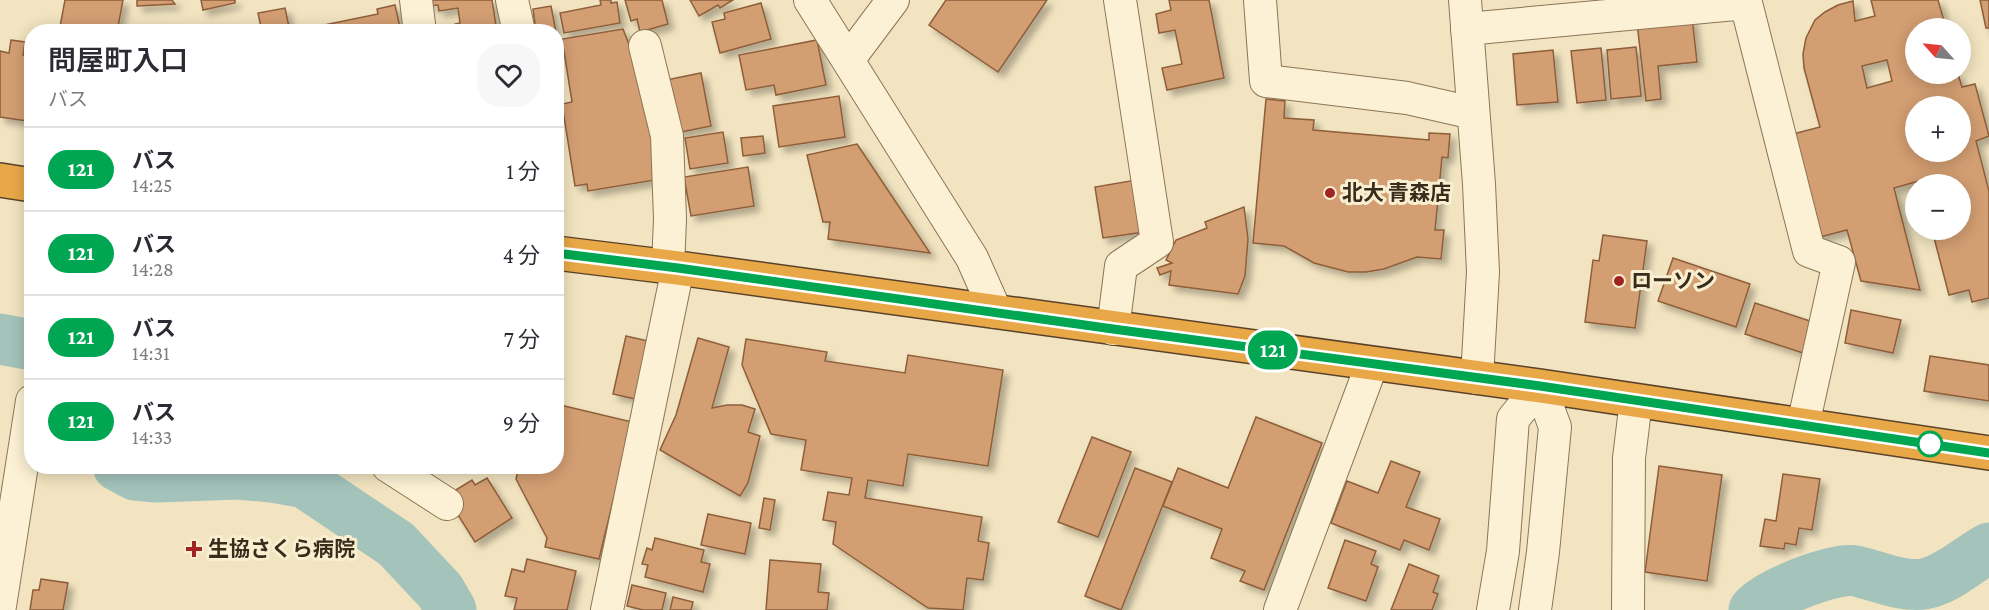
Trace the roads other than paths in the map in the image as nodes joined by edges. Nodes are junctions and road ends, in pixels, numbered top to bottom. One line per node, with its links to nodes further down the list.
1 (416, 0): 8 (street)
2 (512, 0): 9 (street)
3 (810, 0): 11 (street)
4 (893, 0): 11 (street)
5 (1119, 0): 18 (street)
6 (1260, 0): 12 (street)
7 (1466, 15): 12 (street); 23 (street)
8 (419, 24)
9 (517, 24)
10 (645, 46): 16 (street)
11 (848, 60): 17 (street)
12 (1473, 113): 20 (street)
13 (0, 180): 14 (highway)
14 (24, 184)
15 (564, 254): 16 (highway)
16 (673, 267): 17 (highway); 29 (street)
17 (996, 312): 18 (highway)
18 (1113, 329): 19 (highway)
19 (1372, 364): 20 (highway); 30 (street)
20 (1477, 378): 21 (highway)
21 (1540, 386): 22 (highway); 31 (street); 32 (street)
22 (1636, 400): 23 (highway); 33 (street)
23 (1803, 425): 25 (highway)
24 (22, 426): 28 (street)
25 (1989, 453)
26 (400, 474): 27 (street)
27 (447, 504)
28 (0, 606)
29 (607, 610)
30 (1280, 610)
31 (1493, 610)
32 (1535, 610)
33 (1628, 610)

